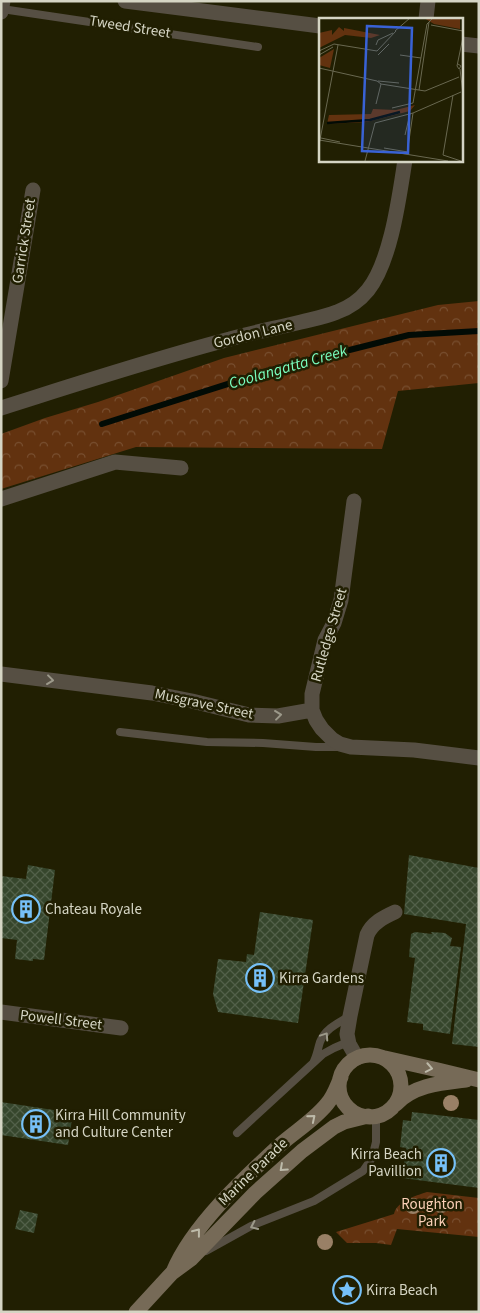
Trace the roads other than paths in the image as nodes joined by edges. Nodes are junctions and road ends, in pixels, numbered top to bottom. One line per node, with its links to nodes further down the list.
1 (3, 1): 4 (street)
2 (125, 1): 6 (street, Tweed Street)
3 (428, 1): 5 (street)
4 (2, 10): 9 (lane, Tweed Street)
5 (426, 18)
6 (319, 26)
7 (462, 44): 8 (street)
8 (479, 46)
9 (258, 47)
10 (405, 161): 13 (street, Gordon Lane)
11 (33, 190): 12 (street, Garrick Street)
12 (1, 382)
13 (1, 408)
14 (181, 468): 15 (street)
15 (1, 499)
16 (354, 501): 18 (street, Rutledge Street)
17 (1, 674): 18 (street, Musgrave Street, one-way to 18)
18 (312, 710): 20 (street)
19 (120, 732): 20 (lane)
20 (351, 747): 21 (street)
21 (479, 758)
22 (395, 912): 24 (street)
23 (1, 1012): 25 (street, Powell Street)
24 (350, 1016): 26 (street); 29 (lane, one-way to 24)
25 (121, 1028)
26 (348, 1042): 27 (street); 29 (lane)
27 (357, 1058): 28 (main road); 30 (main road)
28 (383, 1058): 31 (main road, one-way to 31); 32 (main road)
29 (311, 1064): 34 (lane)
30 (341, 1077): 33 (main road); 36 (main road, Marine Parade, one-way to 30)
31 (476, 1080): 32 (main road)
32 (396, 1104): 33 (main road)
33 (372, 1116): 35 (main road, Marine Parade, one-way to 35); 35 (lane, one-way to 35)
34 (237, 1133)
35 (191, 1259): 36 (main road, Marine Parade)
36 (172, 1273): 37 (main road, Marine Parade)
37 (136, 1312)

